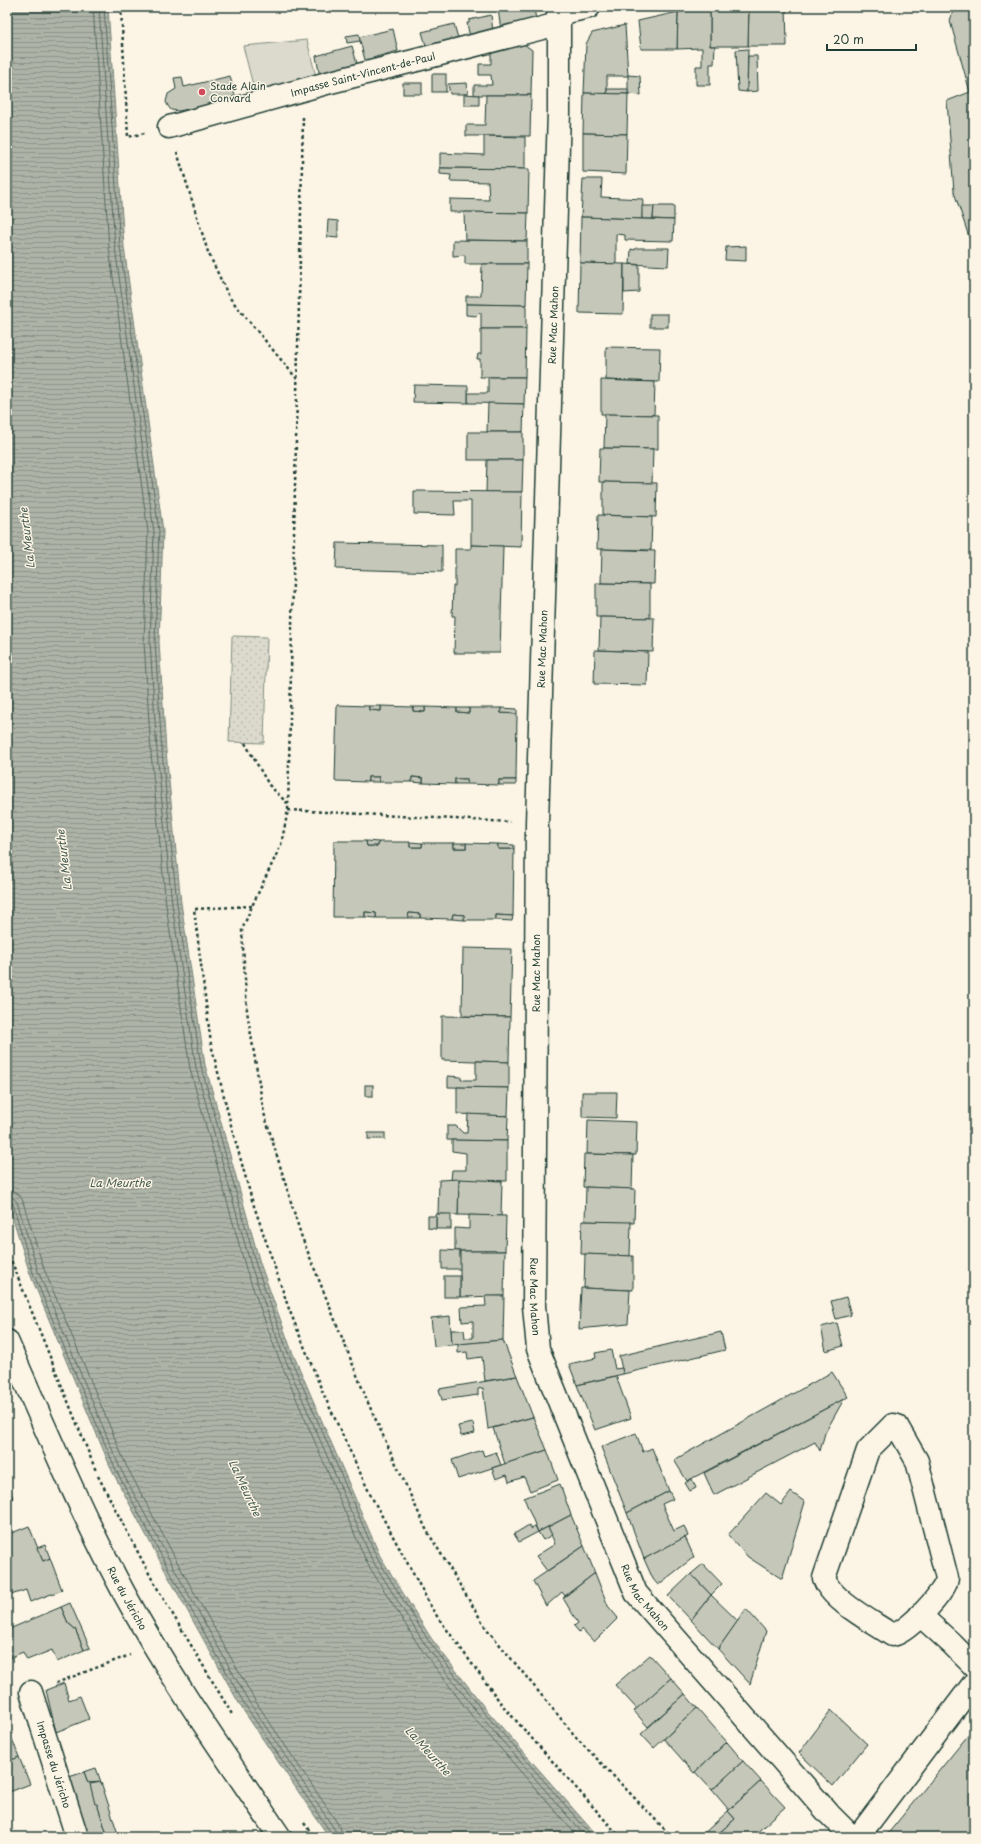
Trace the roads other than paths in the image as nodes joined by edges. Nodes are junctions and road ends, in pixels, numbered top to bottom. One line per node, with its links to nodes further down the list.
1 (589, 7): 2 (street, Impasse Saint-Vincent-de-Paul)
2 (558, 15): 3 (street, Impasse Saint-Vincent-de-Paul); 11 (street, Rue Mac Mahon)
3 (169, 127)
4 (7, 1341): 10 (street, Rue du Jéricho)
5 (920, 1616): 5 (street); 6 (street)
6 (974, 1666)
7 (974, 1683): 12 (street)
8 (31, 1692): 9 (street, Impasse du Jéricho)
9 (77, 1837)
10 (280, 1837)
11 (852, 1837)
12 (858, 1837)

